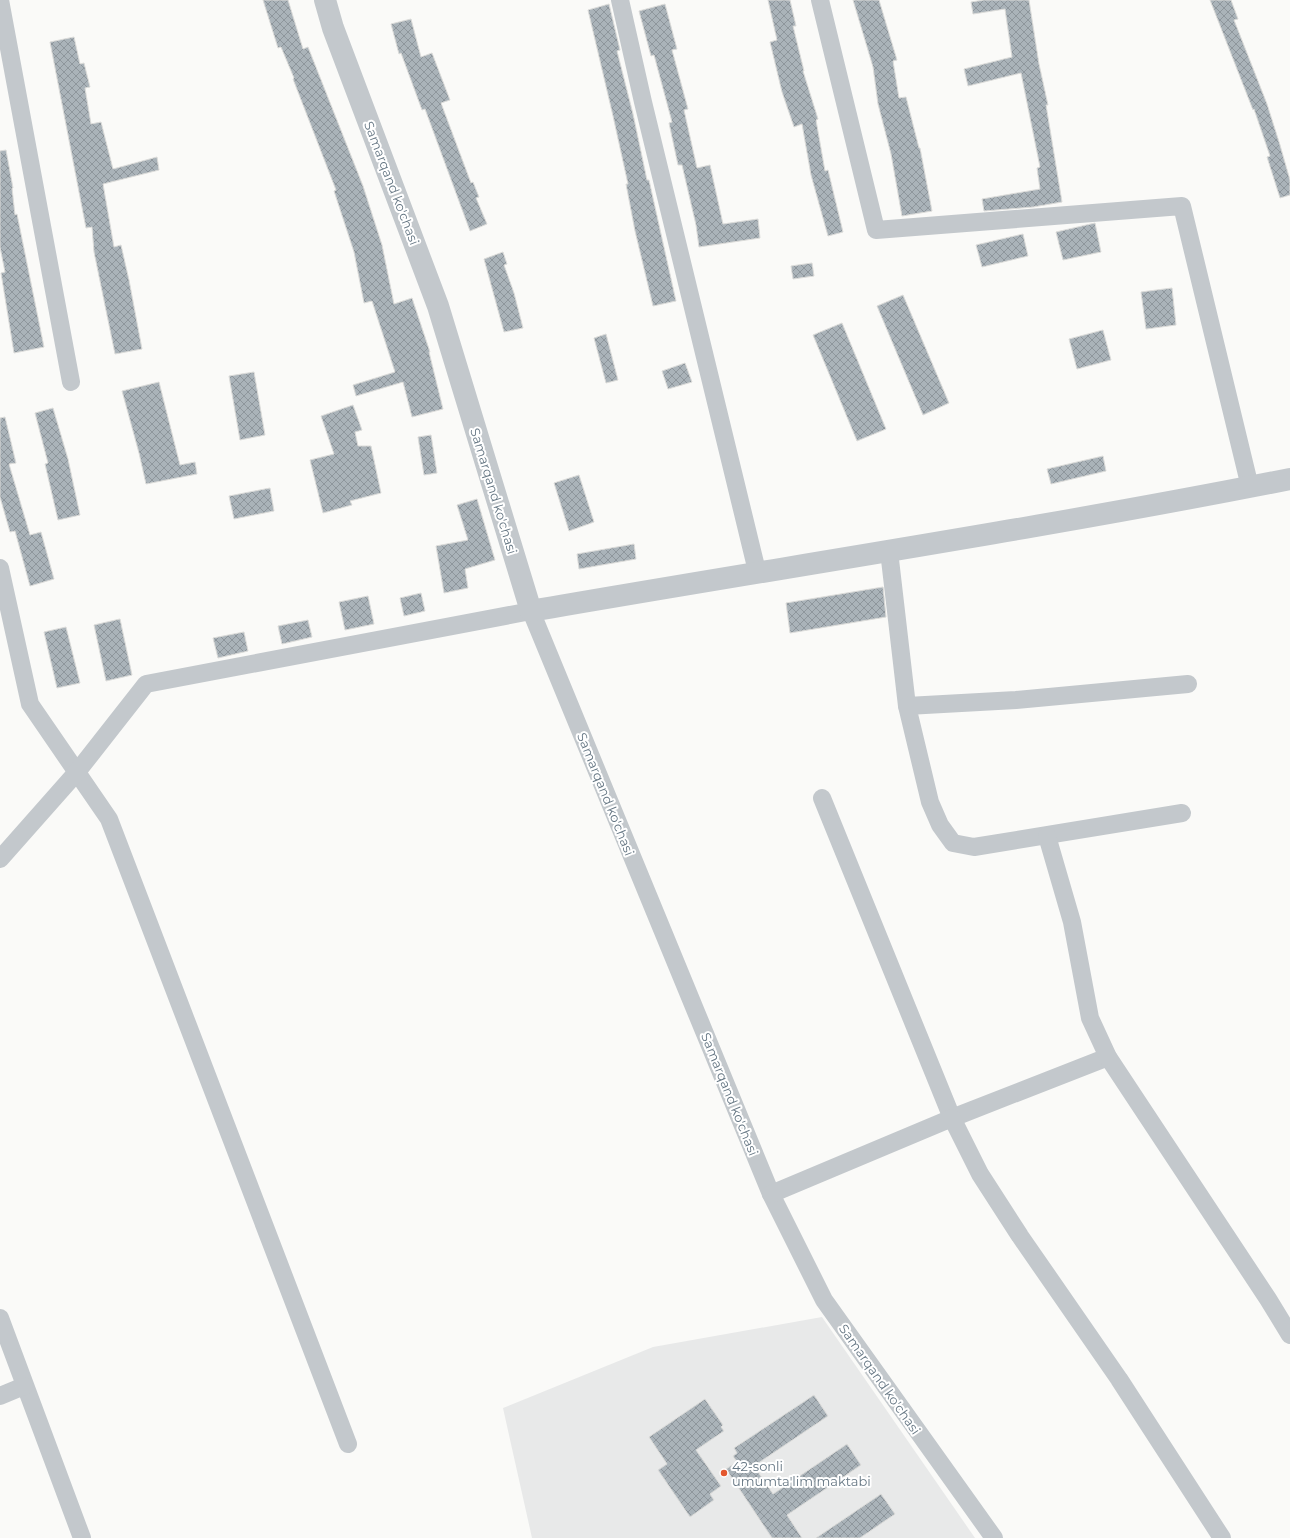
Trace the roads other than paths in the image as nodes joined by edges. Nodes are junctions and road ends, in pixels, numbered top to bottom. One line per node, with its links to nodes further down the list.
1 (0, 0): 5 (street)
2 (325, 0): 11 (street, Samarqand ko'chasi)
3 (620, 0): 10 (street)
4 (820, 0): 7 (street)
5 (71, 382)
6 (1290, 479): 7 (street)
7 (1250, 487): 8 (street)
8 (889, 552): 10 (street); 13 (street)
9 (0, 568): 14 (street)
10 (757, 571): 11 (street)
11 (531, 611): 14 (street); 21 (street, Samarqand ko'chasi)
12 (1188, 684): 13 (street)
13 (907, 706): 17 (street)
14 (77, 772): 18 (street); 26 (street)
15 (822, 798): 20 (street)
16 (1182, 813): 17 (street)
17 (1047, 836): 19 (street)
18 (0, 859)
19 (1108, 1057): 20 (street); 23 (street)
20 (952, 1118): 21 (street); 29 (street)
21 (771, 1194): 28 (street, Samarqand ko'chasi)
22 (0, 1318): 24 (street)
23 (1290, 1335)
24 (24, 1386): 25 (street); 27 (street)
25 (0, 1396)
26 (348, 1444)
27 (82, 1538)
28 (994, 1538)
29 (1222, 1538)

